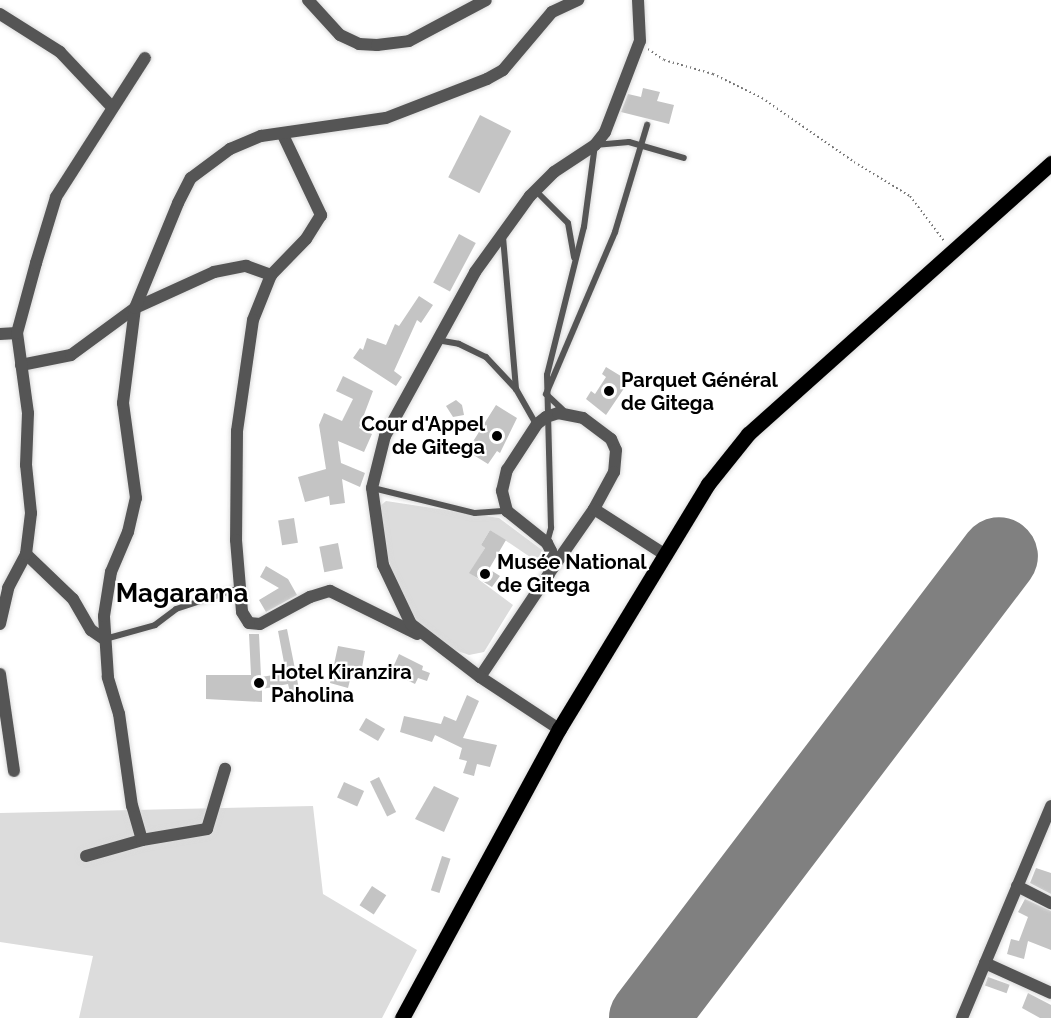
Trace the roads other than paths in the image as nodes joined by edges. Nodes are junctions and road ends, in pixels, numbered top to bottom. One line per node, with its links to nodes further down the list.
1 (308, 0): 2 (street)
2 (486, 0)
3 (578, 0): 9 (street)
4 (638, 0): 10 (street)
5 (0, 14): 7 (street)
6 (145, 58): 7 (street)
7 (111, 106): 19 (street)
8 (647, 125): 11 (lane)
9 (283, 135): 17 (street); 18 (street)
10 (595, 145): 11 (lane); 14 (street); 16 (lane)
11 (642, 145): 12 (lane); 24 (lane)
12 (684, 158)
13 (1051, 163): 32 (main road)
14 (536, 191): 15 (street); 16 (lane)
15 (503, 234): 21 (street); 23 (lane)
16 (574, 265): 24 (lane)
17 (271, 275): 18 (street); 34 (street)
18 (135, 308): 22 (street); 37 (street)
19 (17, 333): 20 (street); 22 (street)
20 (0, 334)
21 (437, 340): 23 (lane); 27 (street)
22 (21, 365): 31 (street)
23 (516, 389): 26 (lane)
24 (546, 394): 25 (lane); 26 (lane)
25 (569, 413): 26 (street); 28 (street)
26 (542, 420): 29 (street); 30 (lane)
27 (372, 488): 29 (lane); 36 (street)
28 (594, 509): 32 (street); 33 (street)
29 (507, 511): 30 (street)
30 (547, 543): 33 (street)
31 (26, 554): 35 (street); 37 (street)
32 (664, 554): 40 (main road)
33 (549, 574): 39 (street)
34 (240, 588): 36 (street); 37 (lane)
35 (0, 624)
36 (420, 636): 39 (street)
37 (104, 639): 44 (street)
38 (0, 674): 42 (street)
39 (480, 677): 40 (street)
40 (559, 729): 50 (main road)
41 (225, 769): 44 (street)
42 (14, 771)
43 (1051, 806): 46 (street)
44 (142, 840): 45 (street)
45 (86, 856)
46 (1017, 886): 47 (street); 48 (street)
47 (1051, 903)
48 (985, 963): 49 (street); 51 (street)
49 (1051, 993)
50 (402, 1018)
51 (962, 1018)

